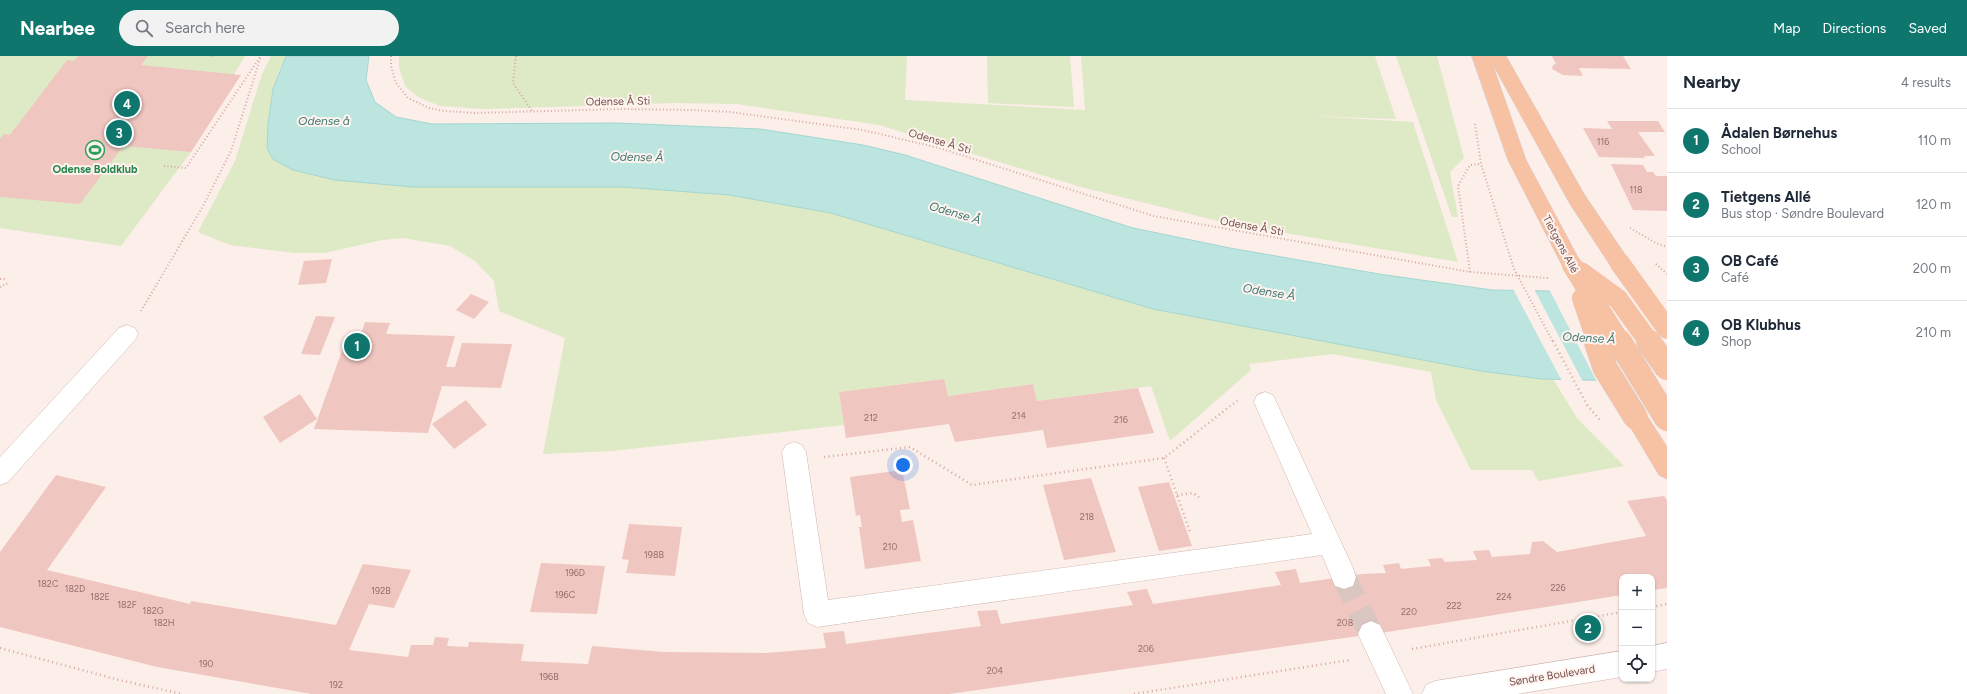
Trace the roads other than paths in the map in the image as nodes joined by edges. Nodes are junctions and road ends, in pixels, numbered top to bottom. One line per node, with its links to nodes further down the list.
1 (1481, 56): 3 (main road, Tietgens Allé)
2 (1497, 56): 4 (main road, bridge)
3 (1572, 265): 6 (main road, bridge); 8 (main road, Tietgens Allé, bridge); 10 (main road, bridge)
4 (1667, 329)
5 (127, 334): 11 (street)
6 (1667, 368)
7 (1265, 402): 12 (street)
8 (1667, 419)
9 (795, 456): 12 (street)
10 (1667, 468)
11 (0, 474)
12 (1328, 543): 13 (street)
13 (1344, 577)
14 (1371, 634): 18 (street)
15 (1667, 656): 16 (street)
16 (1655, 658)
17 (1619, 664): 19 (street, Søndre Boulevard)
18 (1400, 694)
19 (1435, 694)

